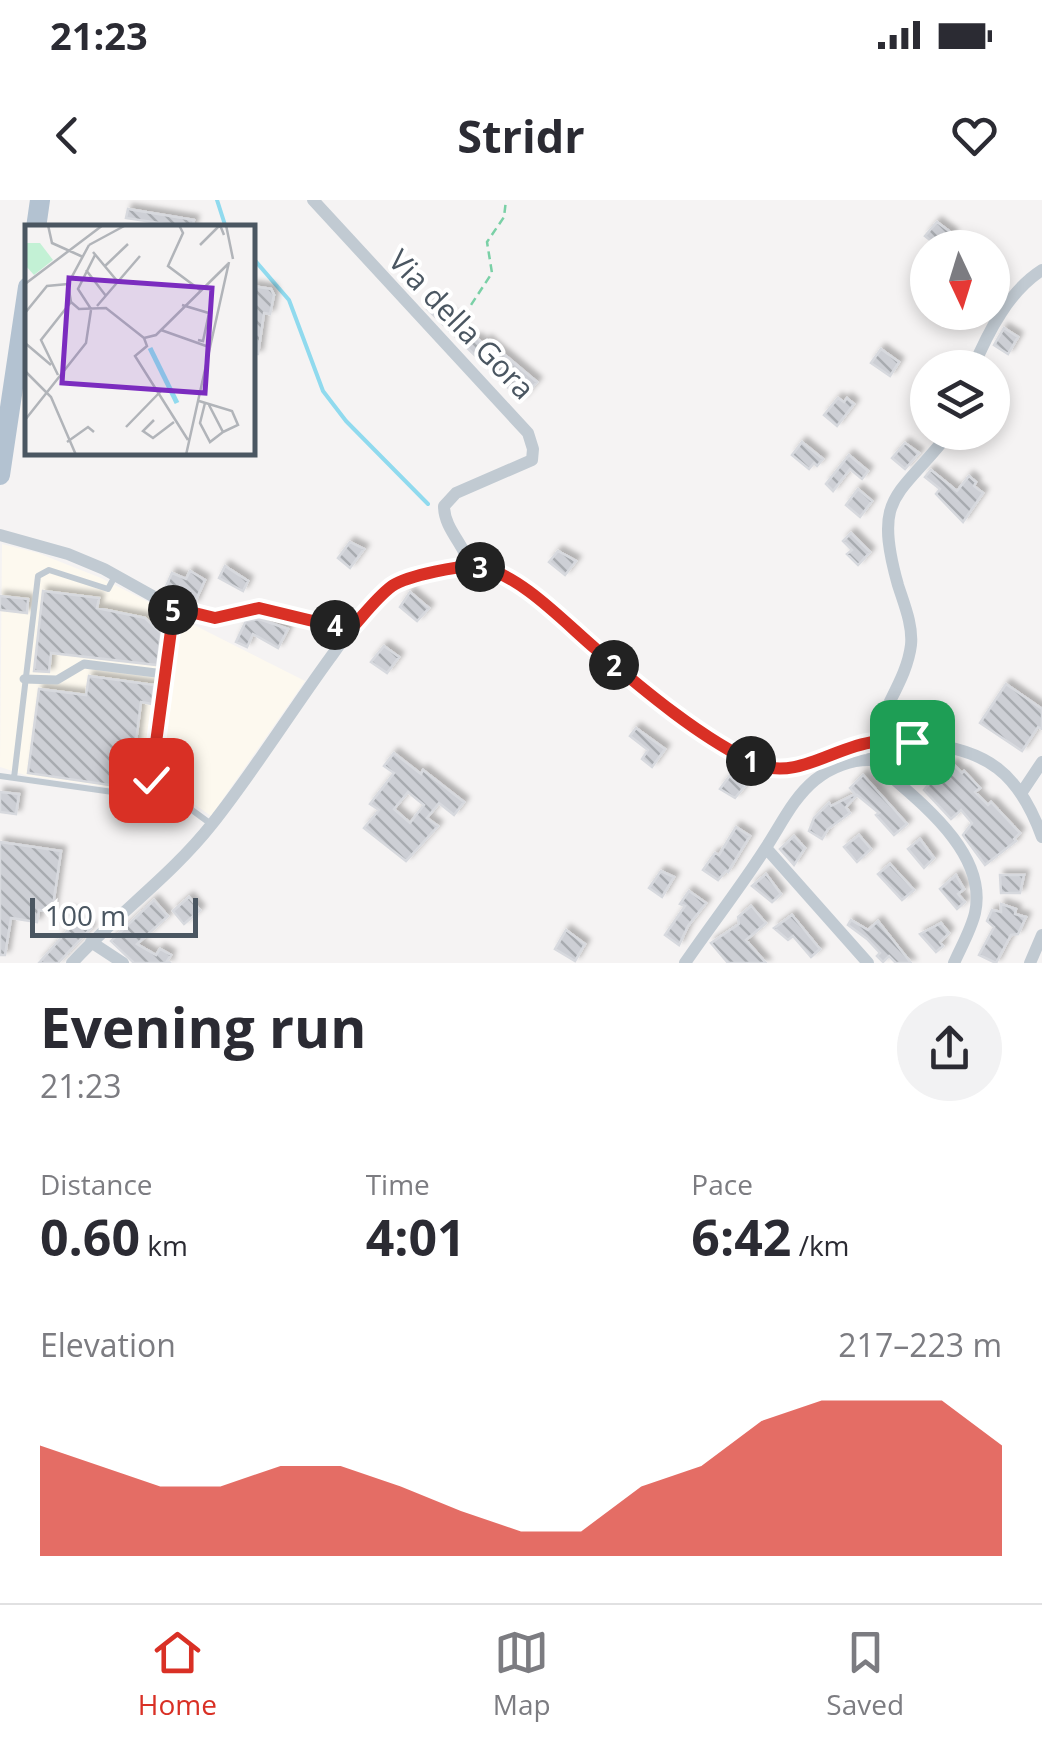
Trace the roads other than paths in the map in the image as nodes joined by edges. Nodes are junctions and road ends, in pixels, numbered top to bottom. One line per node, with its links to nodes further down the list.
1 (40, 200): 3 (main road)
2 (313, 200): 10 (street, Via della Gora)
3 (36, 225)
4 (1042, 270): 6 (street)
5 (25, 323): 8 (main road)
6 (982, 350)
7 (935, 450): 16 (street)
8 (0, 475)
9 (0, 535): 11 (street)
10 (470, 566): 13 (street); 19 (street)
11 (116, 576): 12 (street); 15 (lane)
12 (174, 608): 13 (street); 14 (lane)
13 (350, 630): 25 (street)
14 (164, 674): 15 (street); 23 (lane)
15 (24, 679): 21 (lane)
16 (872, 742): 17 (street); 19 (street); 24 (street)
17 (872, 760): 22 (street); 34 (street)
18 (1042, 762): 24 (street)
19 (808, 763): 22 (street)
20 (0, 776): 21 (lane)
21 (14, 778): 23 (lane)
22 (816, 779): 27 (street)
23 (151, 780): 25 (lane)
24 (1022, 792): 26 (street)
25 (212, 824): 29 (street)
26 (1042, 837)
27 (766, 848): 30 (street); 33 (street)
28 (1042, 935): 35 (street)
29 (92, 942): 31 (street); 32 (street)
30 (691, 960)
31 (72, 963)
32 (123, 963)
33 (868, 963)
34 (954, 963)
35 (1030, 963)

